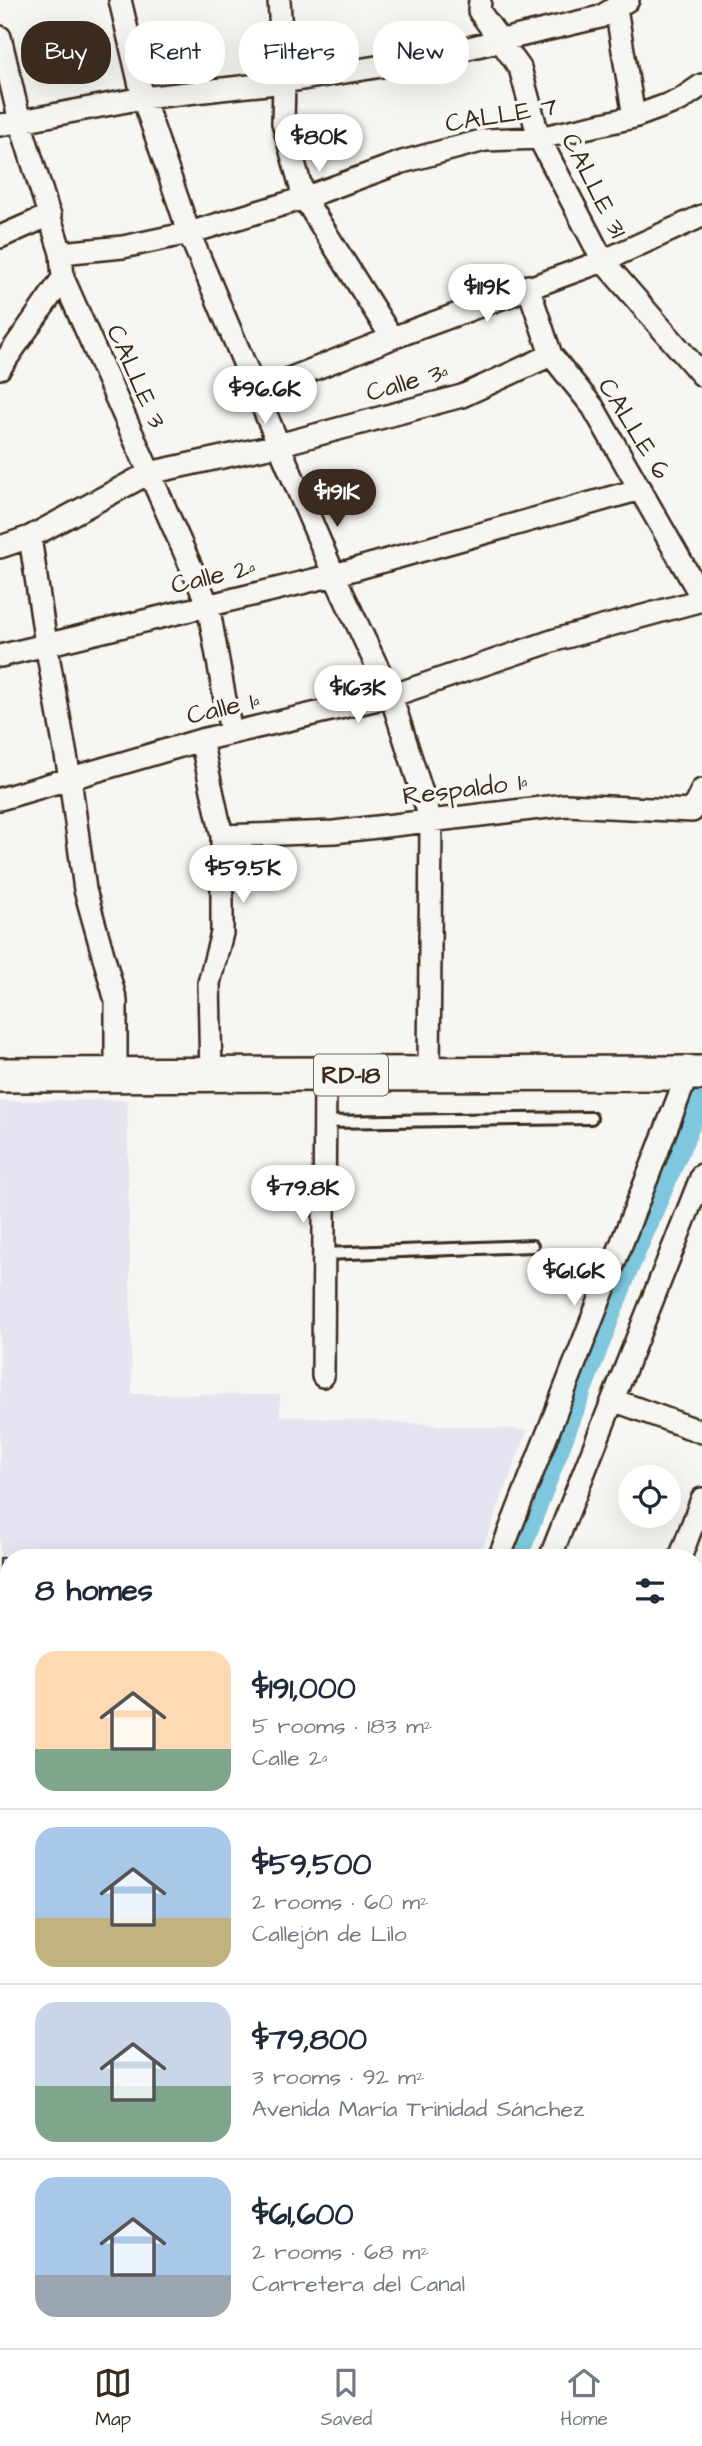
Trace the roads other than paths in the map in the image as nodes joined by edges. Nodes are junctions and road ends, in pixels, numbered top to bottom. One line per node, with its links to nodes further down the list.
1 (120, 0): 12 (street)
2 (279, 0): 5 (street)
3 (480, 0): 7 (street, CALLE 31)
4 (622, 4): 7 (street); 13 (street)
5 (280, 21)
6 (0, 37): 14 (street, CALLE 3)
7 (500, 39): 8 (street); 15 (street, CALLE 31)
8 (359, 70)
9 (266, 84): 12 (street)
10 (284, 84): 16 (street)
11 (702, 85): 13 (street, CALLE 7)
12 (143, 98): 14 (street); 19 (street)
13 (634, 117): 15 (street, CALLE 7)
14 (10, 124): 17 (street, CALLE 3)
15 (540, 138): 16 (street, CALLE 7); 22 (street, CALLE 31)
16 (304, 198): 19 (street, CALLE 7); 25 (street)
17 (50, 215): 20 (street); 21 (street, CALLE 3)
18 (702, 216): 22 (street)
19 (189, 233): 21 (street, CALLE 7); 29 (street)
20 (0, 237)
21 (61, 253): 23 (street, CALLE 3)
22 (603, 261): 24 (street); 28 (street, CALLE 31)
23 (63, 278): 27 (street); 31 (street, CALLE 3)
24 (528, 286): 25 (street); 26 (street, CALLE 6)
25 (391, 338): 29 (street)
26 (551, 355): 30 (street, Calle 3ª); 32 (street, CALLE 6)
27 (0, 368)
28 (702, 375)
29 (256, 393): 30 (street)
30 (278, 445): 31 (street, Calle 3ª); 35 (street)
31 (149, 473): 33 (street, Calle 3ª); 37 (street, CALLE 3)
32 (640, 489): 35 (street, Calle 2ª); 36 (street, CALLE 6)
33 (30, 537): 34 (street, Calle 3ª); 38 (street)
34 (0, 547)
35 (334, 575): 37 (street, Calle 2ª); 40 (street)
36 (702, 599): 40 (street, Calle 1ª)
37 (208, 605): 38 (street, Calle 2ª); 41 (street, CALLE 3)
38 (46, 644): 39 (street, Calle 2ª); 43 (street)
39 (0, 656)
40 (391, 696): 41 (street, Calle 1ª); 46 (street)
41 (231, 733): 42 (street, Calle 1ª)
42 (201, 740): 43 (street, Calle 1ª); 47 (street)
43 (70, 778): 45 (street, Calle 1ª); 50 (street)
44 (702, 790): 46 (street, Respaldo 1ª)
45 (0, 799)
46 (431, 821): 47 (street, Respaldo 1ª); 53 (street)
47 (222, 836): 51 (street)
48 (695, 1073): 53 (main road, RD-18); 63 (street)
49 (0, 1075): 50 (main road, RD-18)
50 (116, 1075): 51 (main road, RD-18)
51 (211, 1075): 52 (main road, RD-18)
52 (325, 1075): 53 (main road, RD-18); 55 (street)
53 (429, 1075)
54 (591, 1118): 55 (lane)
55 (325, 1122): 58 (street)
56 (702, 1175): 60 (street)
57 (532, 1247): 58 (lane)
58 (324, 1254): 59 (street)
59 (323, 1376)
60 (613, 1400): 61 (street); 64 (street)
61 (702, 1432)
62 (702, 1499): 65 (street)
63 (503, 1549)
64 (554, 1549)
65 (683, 1549)

